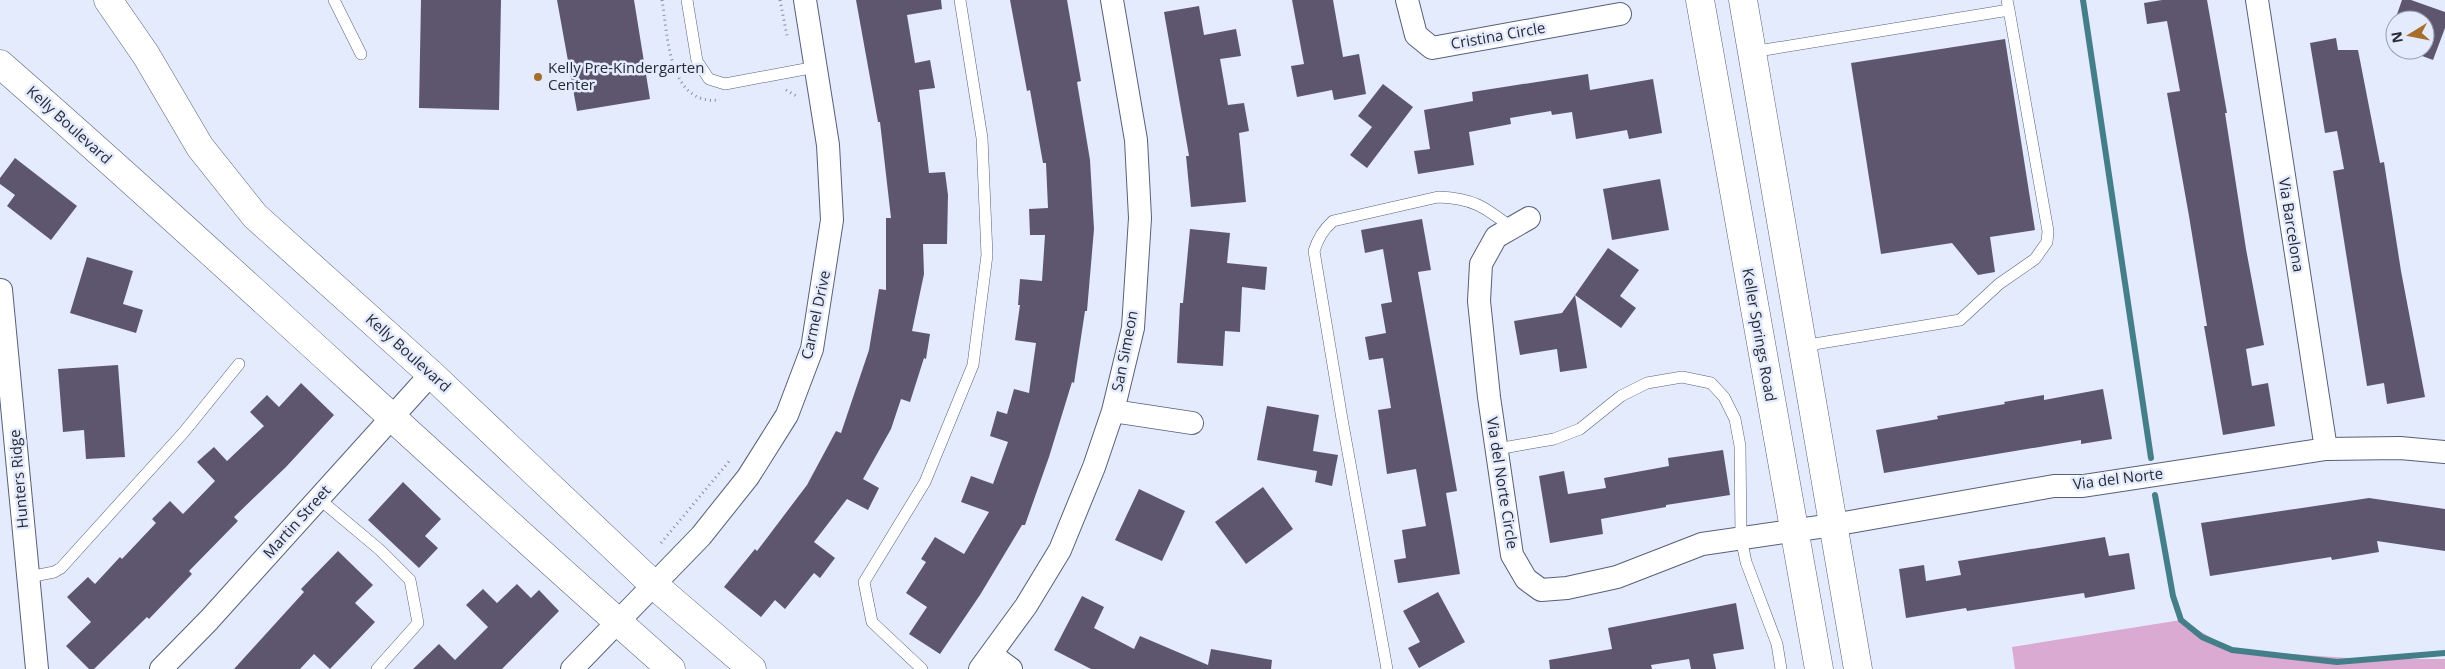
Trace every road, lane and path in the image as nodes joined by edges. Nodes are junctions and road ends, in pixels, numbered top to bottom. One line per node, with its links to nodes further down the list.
1 (108, 0): 25 (main road, Kelly Boulevard)
2 (334, 0): 15 (lane)
3 (687, 0): 19 (lane)
4 (780, 0): 19 (path)
5 (805, 0): 18 (street, Carmel Drive)
6 (960, 0): 48 (lane)
7 (1112, 0): 26 (street, San Simeon)
8 (1407, 0): 13 (street, Cristina Circle)
9 (1700, 0): 16 (main road, Keller Springs Road)
10 (1743, 0): 14 (main road)
11 (2257, 0): 29 (street, Via Barcelona)
12 (2008, 5): 14 (lane); 23 (lane)
13 (1620, 14)
14 (1752, 52): 16 (main road); 23 (main road)
15 (361, 54)
16 (1711, 59): 35 (main road, Keller Springs Road)
17 (0, 64): 27 (main road, Kelly Boulevard)
18 (816, 67): 19 (lane); 39 (street, Carmel Drive)
19 (793, 71): 20 (path)
20 (799, 104)
21 (1520, 223): 30 (street, Via del Norte Circle); 50 (lane)
22 (1, 290): 38 (street, Hunters Ridge)
23 (1802, 346): 34 (main road)
24 (239, 364): 38 (lane)
25 (431, 374): 27 (street, Martin Street); 39 (main road, Kelly Boulevard)
26 (1113, 411): 28 (street); 41 (street, San Simeon)
27 (391, 419): 33 (street, Martin Street); 40 (main road, Kelly Boulevard)
28 (1192, 423)
29 (2326, 449): 31 (street, Via del Norte); 34 (street, Via del Norte)
30 (1497, 450): 36 (street, Via del Norte Circle); 36 (lane)
31 (2445, 452)
32 (736, 453): 37 (path)
33 (318, 498): 43 (street, Martin Street); 44 (lane)
34 (1833, 525): 35 (street, Via del Norte); 53 (main road)
35 (1793, 530): 36 (street, Via del Norte Circle); 52 (main road, Keller Springs Road)
36 (1741, 538): 51 (lane)
37 (656, 549)
38 (29, 577): 42 (street, Hunters Ridge)
39 (654, 585): 40 (street, Carmel Drive); 47 (main road, Kelly Boulevard)
40 (618, 622): 45 (street, Carmel Drive); 46 (main road, Kelly Boulevard)
41 (986, 662): 49 (street)
42 (37, 669)
43 (161, 669)
44 (377, 669)
45 (572, 669)
46 (671, 669)
47 (752, 669)
48 (922, 669)
49 (1011, 669)
50 (1387, 669)
51 (1780, 669)
52 (1819, 669)
53 (1858, 669)

